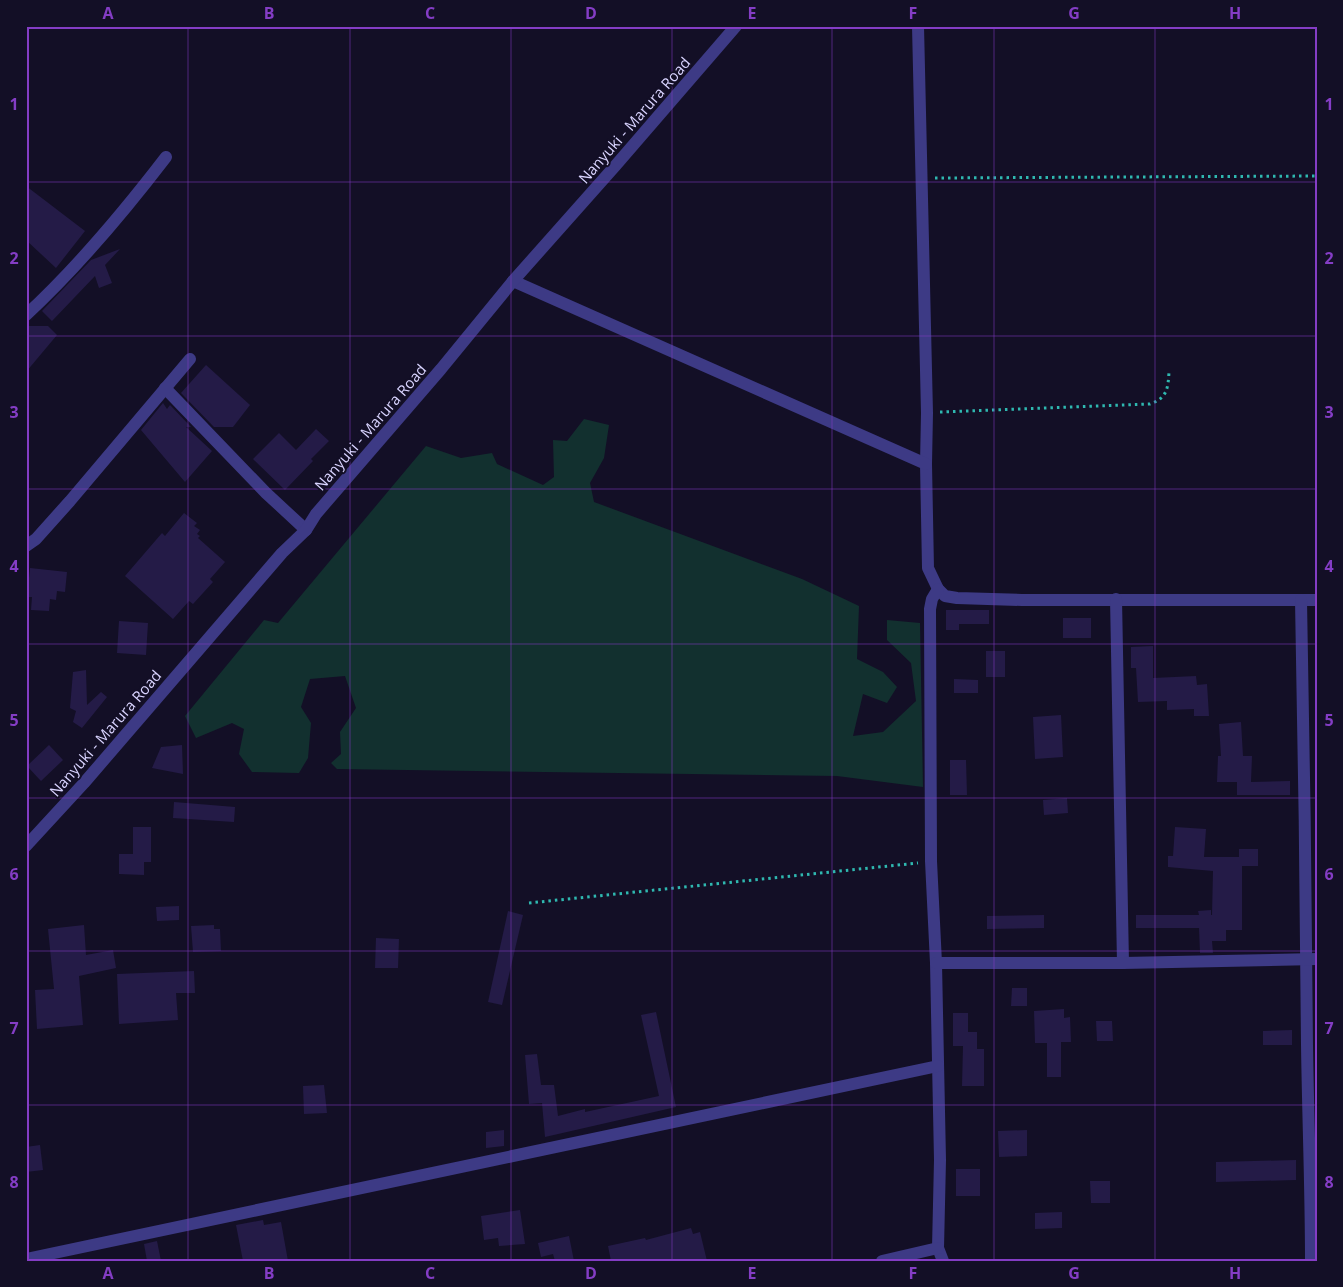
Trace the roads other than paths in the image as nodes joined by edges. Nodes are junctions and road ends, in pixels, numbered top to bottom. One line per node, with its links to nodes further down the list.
1 (736, 26): 4 (street, Nanyuki - Marura Road)
2 (918, 26): 8 (street)
3 (166, 157): 5 (street)
4 (513, 281): 8 (street); 9 (street, Nanyuki - Marura Road)
5 (26, 315)
6 (190, 359): 7 (street)
7 (165, 388): 9 (street); 10 (street)
8 (926, 464): 11 (street)
9 (306, 530): 15 (street, Nanyuki - Marura Road)
10 (26, 546)
11 (938, 589): 12 (street); 17 (street)
12 (1116, 599): 13 (street); 18 (street)
13 (1301, 600): 14 (street); 16 (street)
14 (1317, 600)
15 (27, 844)
16 (1312, 960): 18 (street); 24 (street)
17 (936, 963): 18 (street); 19 (street)
18 (1123, 964)
19 (938, 1066): 20 (street); 21 (street)
20 (938, 1248): 22 (street); 23 (street)
21 (26, 1260)
22 (882, 1261)
23 (943, 1261)
24 (1311, 1261)

